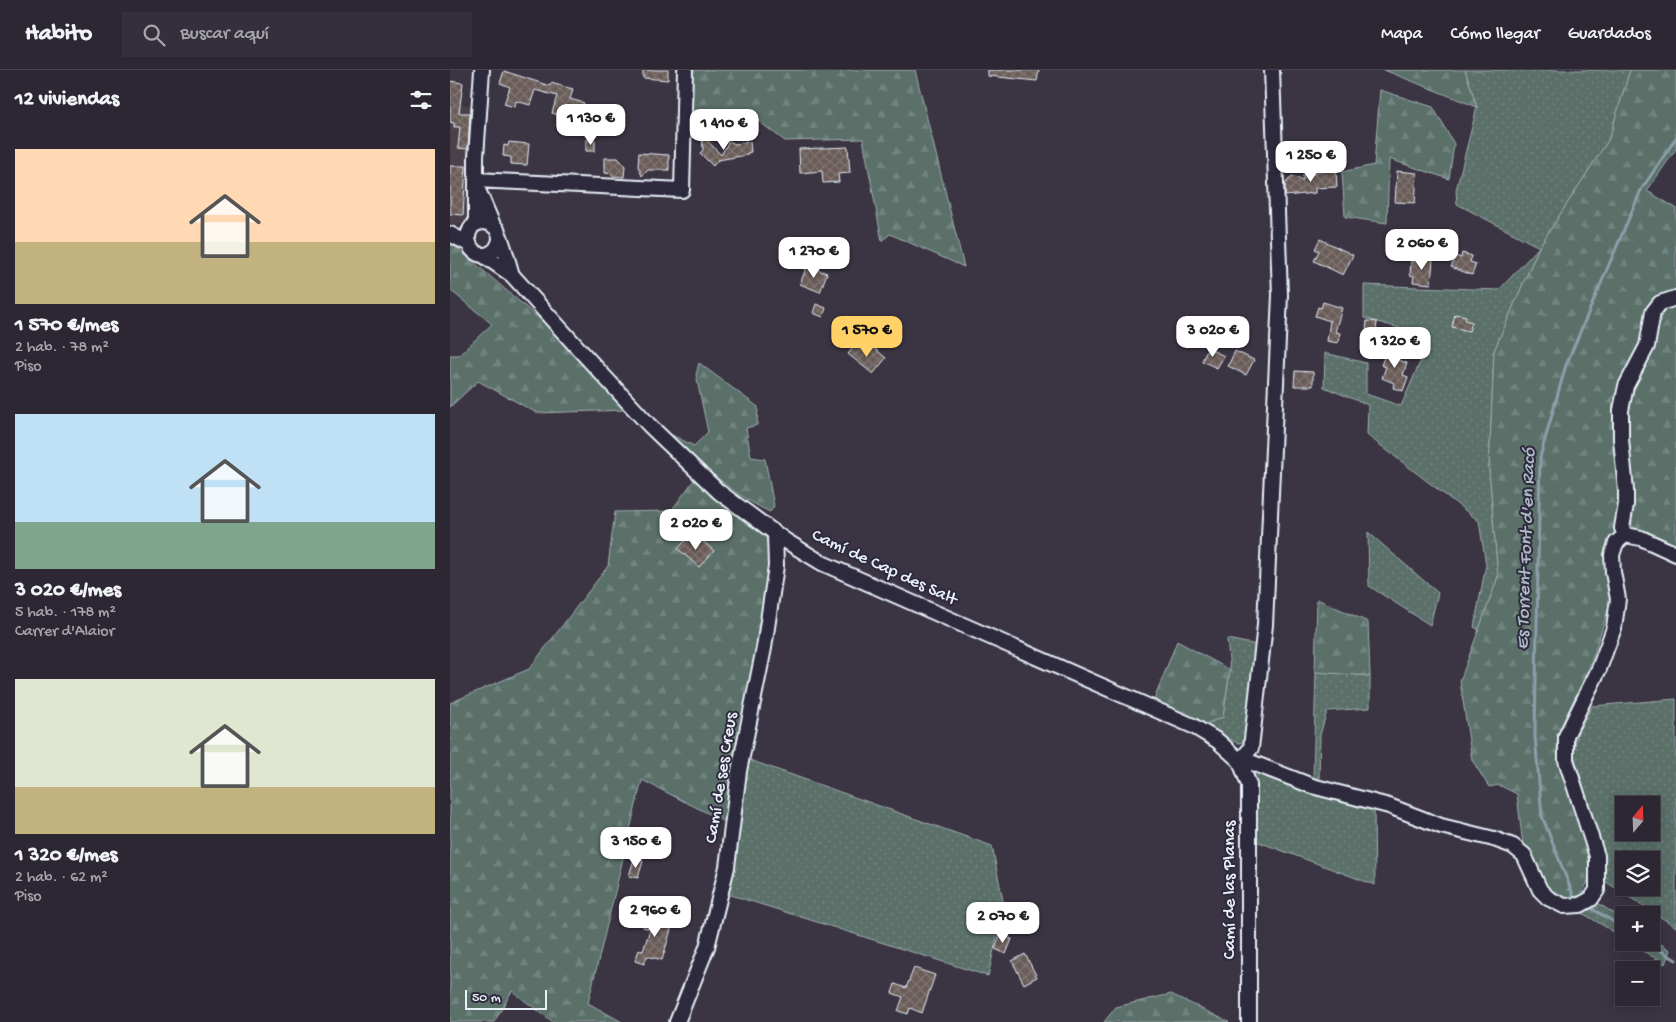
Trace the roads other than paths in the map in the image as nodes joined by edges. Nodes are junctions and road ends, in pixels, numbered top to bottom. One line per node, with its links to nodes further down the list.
1 (482, 70): 4 (street)
2 (685, 70): 4 (street)
3 (1272, 70): 16 (street)
4 (476, 182): 5 (street); 6 (street)
5 (493, 225): 6 (street); 8 (street)
6 (473, 227): 7 (street); 9 (street)
7 (450, 233): 9 (street)
8 (500, 239): 10 (street); 11 (street, Camí de Cap des Salt)
9 (469, 244): 10 (street)
10 (483, 255): 11 (street, Camí de Cap des Salt)
11 (512, 275): 13 (street, Camí de Cap des Salt)
12 (1676, 298): 14 (street)
13 (775, 534): 16 (street, Camí de Cap des Salt); 17 (street, Camí de ses Creus)
14 (1625, 535): 15 (street); 16 (street, Camí de Cap des Salt)
15 (1676, 554)
16 (1240, 761): 18 (street, Camí de las Planas)
17 (677, 1022)
18 (1248, 1022)

